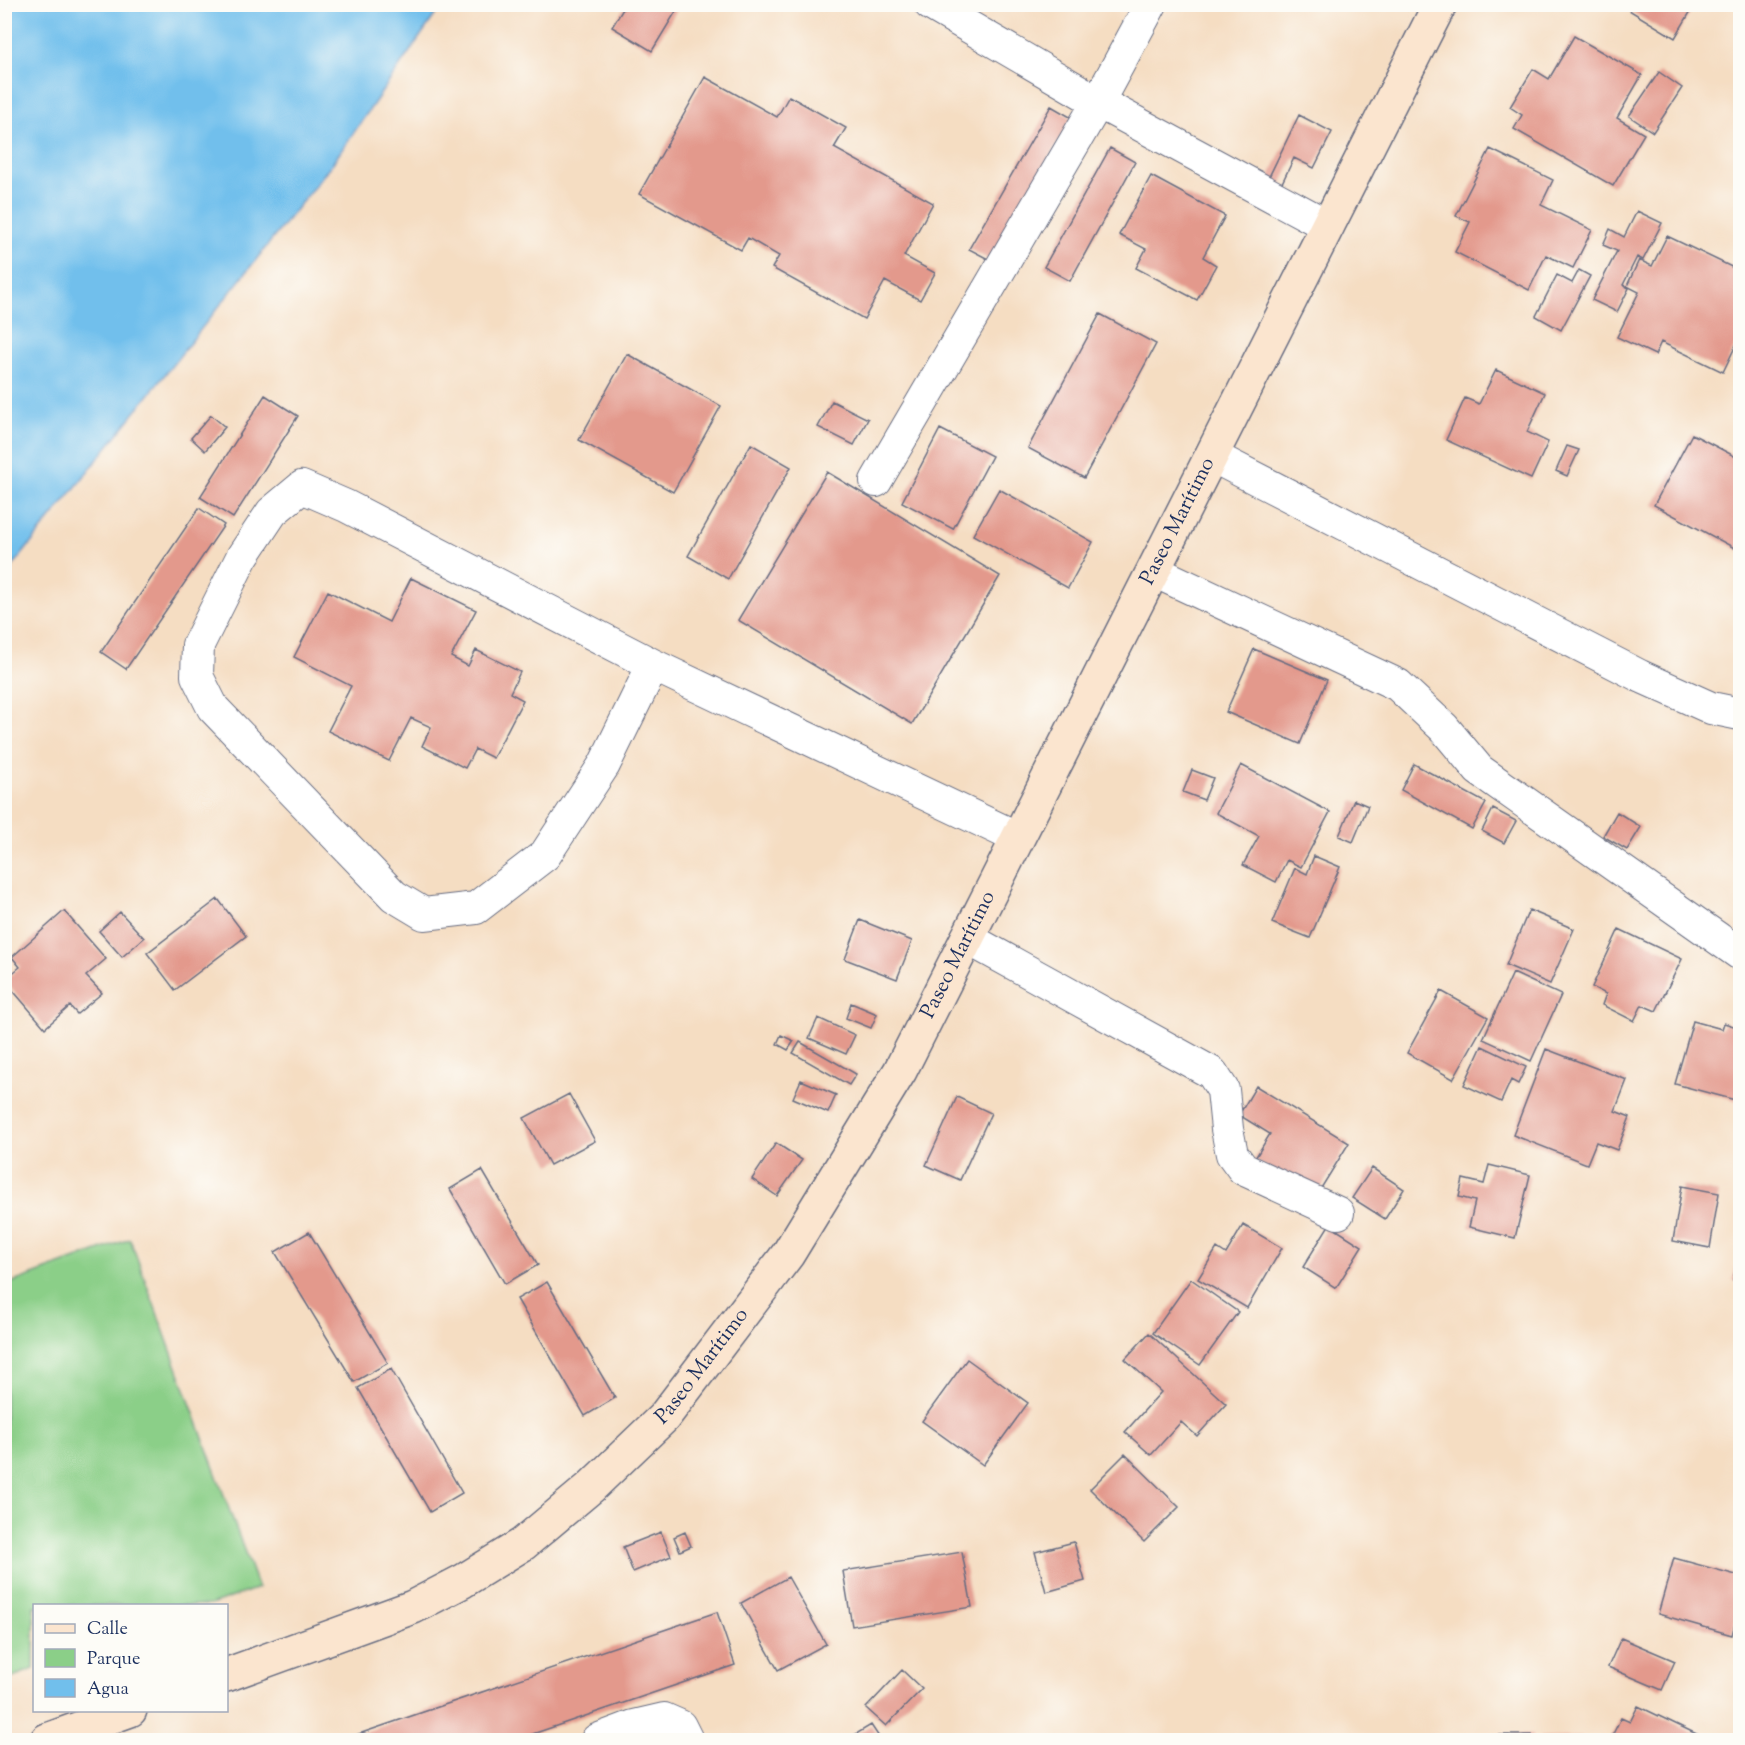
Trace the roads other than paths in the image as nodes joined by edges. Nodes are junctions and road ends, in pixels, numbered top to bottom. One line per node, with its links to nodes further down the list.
1 (930, 4): 4 (street)
2 (1151, 4): 4 (street)
3 (1440, 4): 5 (main road, Paseo Marítimo)
4 (1098, 102): 5 (street); 7 (street)
5 (1328, 226): 6 (main road, Paseo Marítimo)
6 (1212, 456): 8 (main road, Paseo Marítimo); 10 (street)
7 (876, 481)
8 (1154, 571): 11 (main road, Paseo Marítimo); 13 (street)
9 (653, 665): 9 (street); 11 (street)
10 (1740, 714)
11 (1018, 838): 12 (main road, Paseo Marítimo)
12 (967, 938): 14 (street); 15 (main road, Paseo Marítimo)
13 (1740, 954)
14 (1338, 1213)
15 (228, 1674)
16 (124, 1712): 17 (main road)
17 (47, 1740)
18 (597, 1740): 19 (street)
19 (687, 1740)

